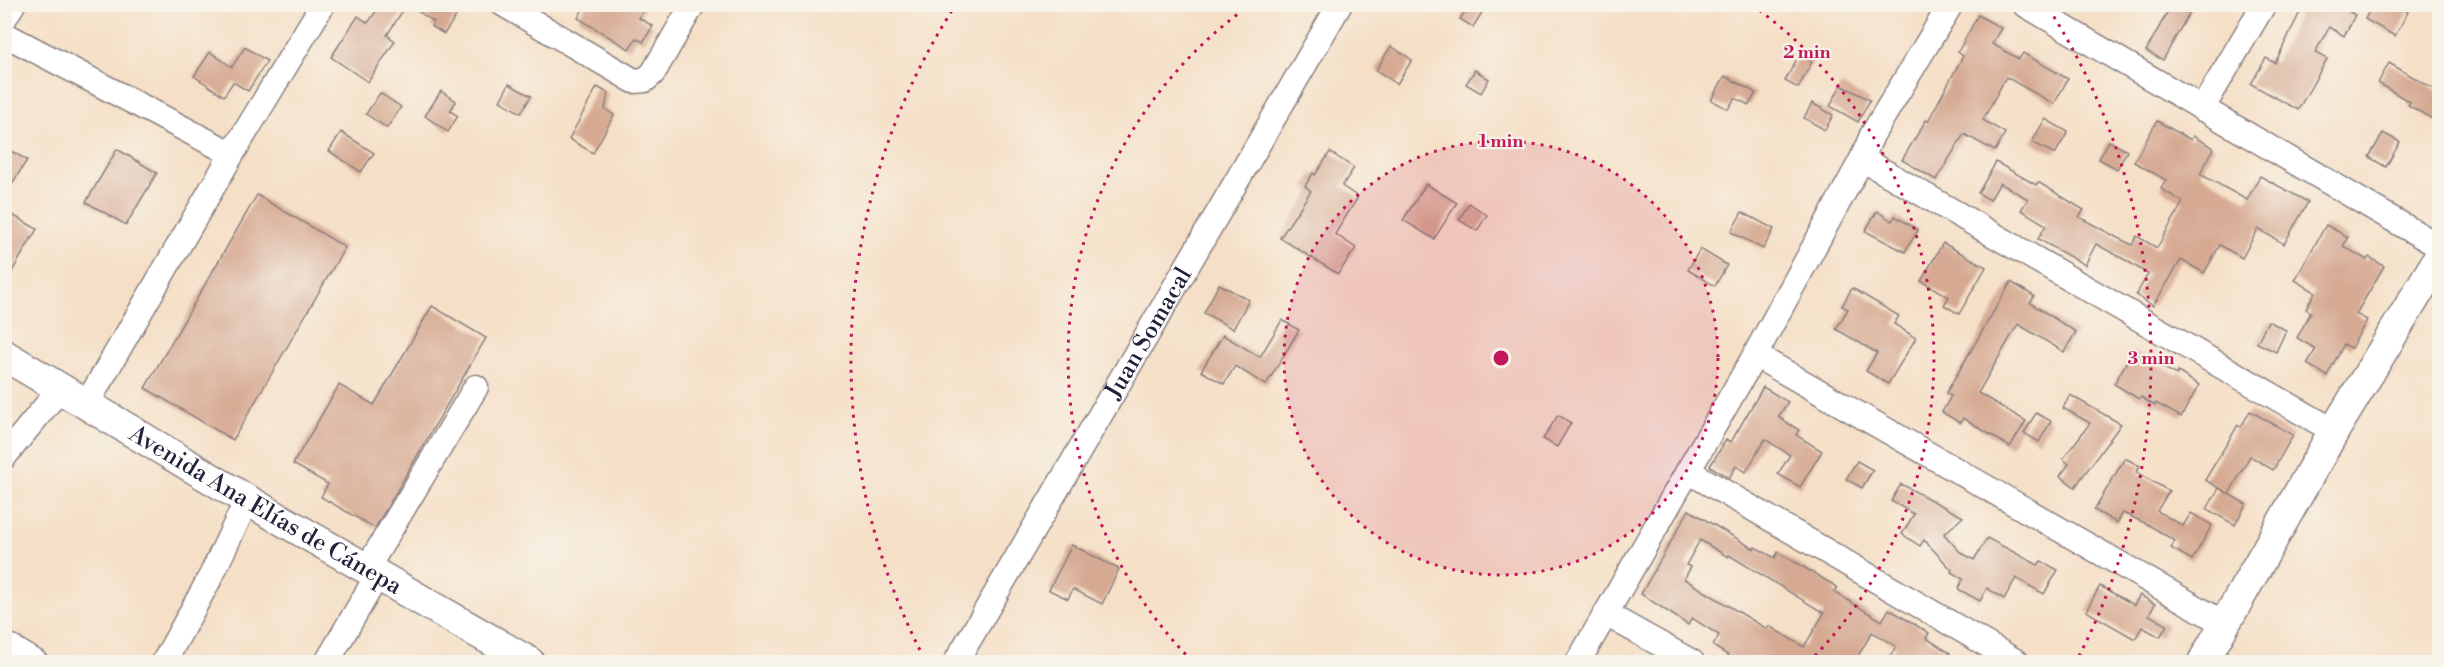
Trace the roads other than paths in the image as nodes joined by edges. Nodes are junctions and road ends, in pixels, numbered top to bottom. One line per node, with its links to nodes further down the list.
1 (13, 4): 9 (street)
2 (322, 4): 12 (street)
3 (503, 4): 4 (street)
4 (693, 4)
5 (1340, 4): 30 (street, Juan Somacal)
6 (1951, 4): 13 (street)
7 (2024, 4): 11 (street)
8 (2264, 4): 11 (street)
9 (5, 19)
10 (4, 34): 12 (street)
11 (2202, 109): 14 (street)
12 (232, 154): 20 (street)
13 (1862, 159): 16 (street); 21 (street)
14 (2439, 247)
15 (2439, 256): 21 (main road)
16 (1755, 355): 23 (street); 27 (street)
17 (4, 356): 19 (main road, Avenida Ana Elías de Cánepa)
18 (476, 387): 25 (street)
19 (59, 390): 20 (main road, Avenida Ana Elías de Cánepa); 22 (street)
20 (86, 405): 24 (main road, Avenida Ana Elías de Cánepa)
21 (2334, 431): 27 (main road)
22 (4, 457)
23 (1688, 471): 26 (street); 36 (street)
24 (247, 501): 25 (main road, Avenida Ana Elías de Cánepa); 32 (street)
25 (372, 573): 29 (main road, Avenida Ana Elías de Cánepa); 33 (street)
26 (1606, 614): 34 (street); 35 (street)
27 (2225, 624): 37 (main road)
28 (4, 643): 31 (street)
29 (510, 658)
30 (966, 659)
31 (35, 663)
32 (164, 663)
33 (327, 663)
34 (1578, 663)
35 (1692, 663)
36 (2017, 663)
37 (2203, 663)

